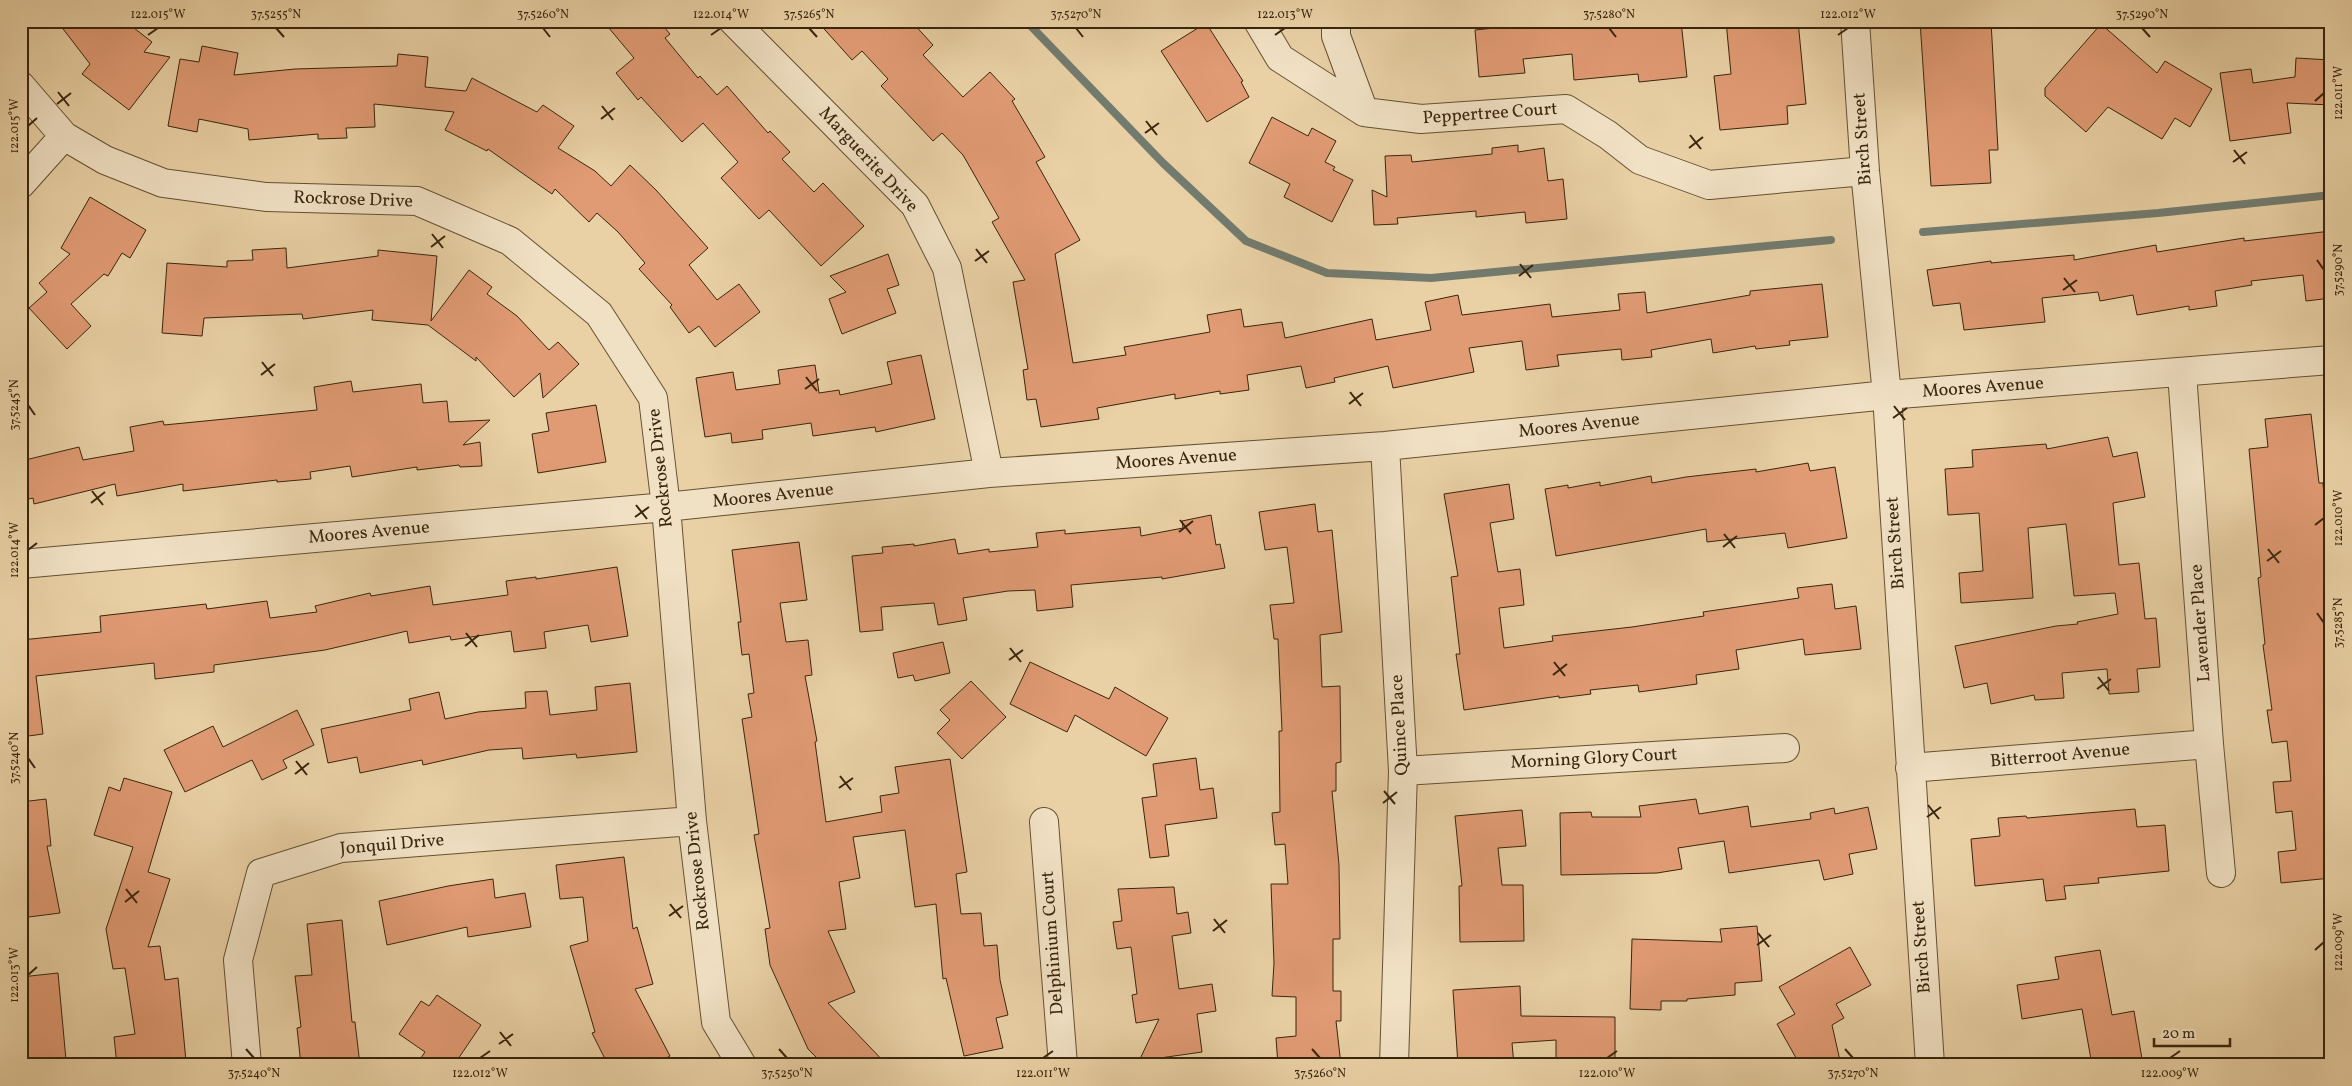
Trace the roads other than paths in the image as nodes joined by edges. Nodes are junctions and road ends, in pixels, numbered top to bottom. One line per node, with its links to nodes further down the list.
1 (733, 21): 14 (street, Marguerite Drive)
2 (1258, 21): 6 (street, Peppertree Court)
3 (1336, 21): 6 (street)
4 (1855, 21): 8 (street, Birch Street)
5 (21, 86): 7 (street, Rockrose Drive)
6 (1364, 112): 8 (street, Peppertree Court)
7 (64, 136): 9 (street); 15 (street, Rockrose Drive)
8 (1865, 171): 12 (street, Birch Street)
9 (21, 184)
10 (2331, 360): 11 (street, Moores Avenue)
11 (2182, 372): 12 (street, Moores Avenue); 17 (street, Lavender Place)
12 (1887, 395): 13 (street, Moores Avenue); 19 (street, Birch Street)
13 (1385, 446): 14 (street, Moores Avenue); 20 (street, Quince Place)
14 (989, 473): 15 (street, Moores Avenue)
15 (666, 508): 16 (street, Moores Avenue); 21 (street, Rockrose Drive)
16 (21, 564)
17 (2209, 744): 19 (street, Bitterroot Avenue); 23 (street, Lavender Place)
18 (1785, 748): 20 (street, Morning Glory Court)
19 (1910, 768): 28 (street, Birch Street)
20 (1403, 771): 27 (street, Quince Place)
21 (692, 821): 24 (street, Jonquil Drive); 25 (street, Rockrose Drive)
22 (1044, 822): 26 (street, Delphinium Court)
23 (2222, 873)
24 (247, 1065)
25 (742, 1065)
26 (1063, 1065)
27 (1394, 1065)
28 (1930, 1065)

